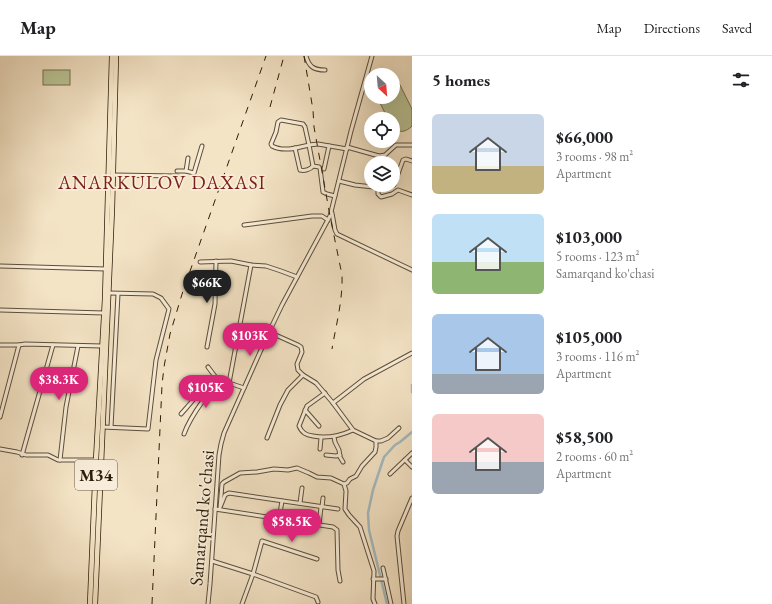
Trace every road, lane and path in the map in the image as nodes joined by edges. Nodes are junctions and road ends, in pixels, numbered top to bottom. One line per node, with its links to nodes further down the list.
1 (112, 56): 31 (main road, M34)
2 (116, 56): 19 (main road, M34)
3 (306, 56): 5 (street)
4 (372, 56): 11 (street, Samarqand ko'chasi)
5 (325, 70)
6 (309, 145): 8 (street); 10 (street); 10 (street); 14 (street)
7 (202, 146): 18 (street)
8 (329, 146): 11 (street); 16 (street)
9 (412, 146): 11 (street)
10 (295, 148): 14 (street)
11 (347, 148): 21 (street, Samarqand ko'chasi)
12 (188, 158): 18 (street)
13 (412, 161): 15 (street)
14 (312, 166): 23 (street)
15 (400, 168)
16 (324, 169)
17 (177, 171): 18 (street)
18 (186, 171)
19 (113, 175): 20 (street); 34 (main road, M34)
20 (177, 176)
21 (339, 181): 22 (street); 23 (street, Samarqand ko'chasi)
22 (412, 195)
23 (335, 196): 24 (street, Samarqand ko'chasi)
24 (331, 212): 25 (street, Samarqand ko'chasi); 32 (street)
25 (328, 220): 26 (street); 33 (street, Samarqand ko'chasi)
26 (244, 225)
27 (216, 261): 28 (street); 29 (street); 45 (street)
28 (200, 262)
29 (251, 265): 33 (street); 50 (street)
30 (0, 266): 31 (street)
31 (106, 269): 37 (main road, M34)
32 (412, 270)
33 (297, 277): 39 (street, Samarqand ko'chasi)
34 (108, 294): 35 (street); 38 (main road, M34)
35 (118, 294): 61 (street); 61 (street)
36 (0, 310): 37 (street)
37 (104, 313): 38 (main road, M34)
38 (105, 332): 44 (main road, M34); 60 (main road, M34)
39 (269, 332): 48 (street); 53 (street, Samarqand ko'chasi)
40 (0, 345): 41 (street)
41 (19, 345): 42 (street); 58 (street)
42 (53, 345): 43 (street); 72 (street)
43 (78, 346): 44 (street); 75 (street)
44 (102, 346): 76 (main road, M34)
45 (207, 347)
46 (412, 353): 55 (street)
47 (208, 367): 49 (street)
48 (303, 375): 54 (street); 66 (street)
49 (217, 379): 50 (street); 51 (street); 64 (street)
50 (229, 383): 53 (street)
51 (203, 384): 52 (street); 57 (street)
52 (182, 385)
53 (244, 388): 91 (street, Samarqand ko'chasi)
54 (325, 393): 55 (street); 56 (street)
55 (333, 403): 63 (street)
56 (305, 410): 59 (street); 67 (street)
57 (181, 414)
58 (0, 417)
59 (319, 426)
60 (102, 427): 61 (street); 103 (main road, M34)
61 (111, 427)
62 (399, 428): 68 (street)
63 (353, 430): 65 (street); 68 (street)
64 (184, 434)
65 (334, 437): 67 (street); 74 (street)
66 (267, 438)
67 (322, 438): 70 (street)
68 (376, 441): 82 (street)
69 (0, 449): 72 (street)
70 (320, 449)
71 (412, 453): 77 (street)
72 (22, 454): 75 (street)
73 (326, 455): 74 (street)
74 (340, 455): 78 (street)
75 (60, 460): 76 (street)
76 (96, 460): 102 (main road, M34)
77 (405, 460): 79 (street); 81 (street)
78 (343, 462)
79 (410, 463): 80 (street)
80 (412, 467)
81 (390, 474)
82 (344, 484): 89 (street); 98 (street)
83 (302, 488): 87 (street)
84 (323, 498): 88 (street)
85 (412, 498): 108 (street)
86 (282, 501): 87 (street); 89 (street); 92 (street)
87 (300, 503): 88 (street)
88 (322, 507): 90 (street); 93 (street)
89 (220, 509): 91 (street); 92 (street)
90 (338, 509)
91 (215, 510): 95 (street, Samarqand ko'chasi)
92 (279, 519): 93 (street)
93 (319, 525): 100 (street)
94 (317, 559): 97 (street)
95 (212, 561): 97 (street); 104 (street, Samarqand ko'chasi)
96 (383, 568): 99 (street)
97 (253, 574): 101 (street); 105 (street)
98 (373, 579): 99 (street); 106 (street)
99 (386, 579): 107 (street)
100 (340, 581)
101 (318, 602)
102 (90, 604)
103 (94, 604)
104 (208, 604)
105 (242, 604)
106 (375, 604)
107 (392, 604)
108 (404, 604)

